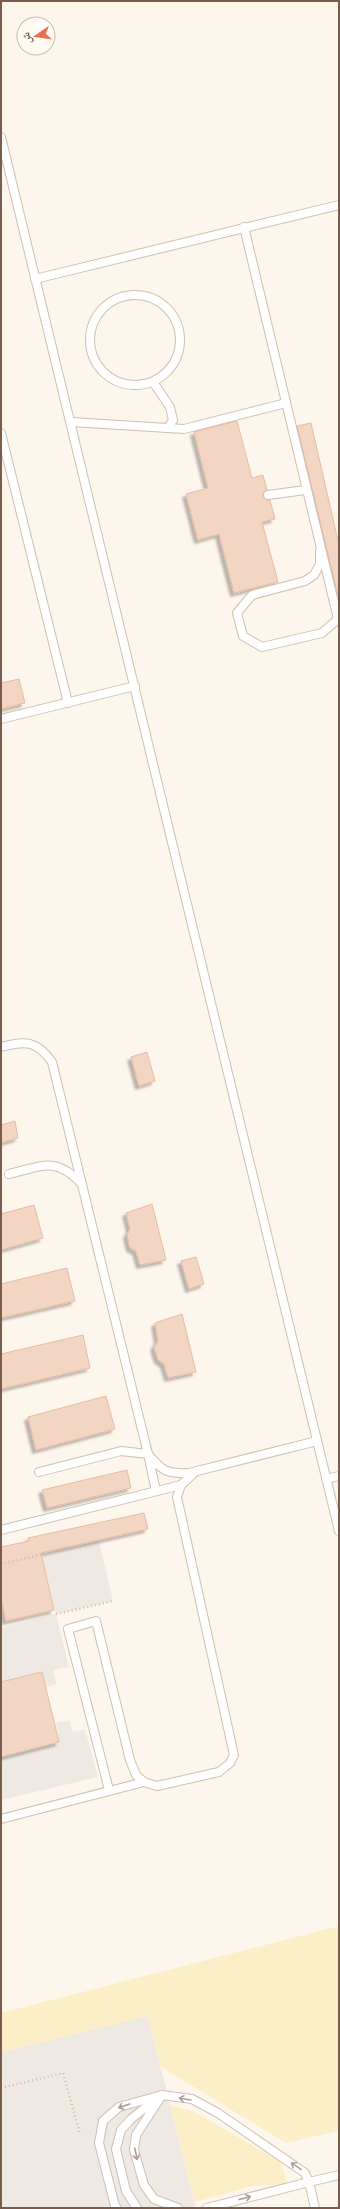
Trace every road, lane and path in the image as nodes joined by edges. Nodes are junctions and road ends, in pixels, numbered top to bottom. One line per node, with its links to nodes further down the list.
1 (1, 137): 4 (lane)
2 (339, 206): 3 (lane)
3 (244, 227): 4 (lane); 6 (lane)
4 (35, 278): 7 (lane)
5 (153, 382): 5 (lane); 8 (lane)
6 (286, 404): 8 (lane); 10 (lane)
7 (71, 422): 8 (lane); 13 (lane)
8 (168, 428)
9 (1, 433): 14 (lane)
10 (305, 490): 11 (lane); 12 (lane)
11 (268, 495)
12 (320, 550): 12 (lane)
13 (135, 686): 14 (lane); 19 (lane)
14 (68, 703): 15 (lane)
15 (1, 720)
16 (1, 1047): 18 (lane)
17 (9, 1174): 18 (lane)
18 (82, 1185): 20 (lane)
19 (317, 1441): 22 (lane); 24 (lane)
20 (148, 1454): 21 (lane); 22 (lane); 26 (lane)
21 (39, 1472)
22 (195, 1472): 25 (lane)
23 (339, 1476): 24 (lane)
24 (326, 1479): 28 (lane)
25 (181, 1485): 26 (lane); 33 (lane)
26 (156, 1491): 27 (lane)
27 (1, 1530)
28 (339, 1531)
29 (99, 1541): 30 (path)
30 (1, 1564)
31 (113, 1601): 32 (path)
32 (56, 1614)
33 (144, 1782): 34 (lane); 34 (lane)
34 (109, 1790): 35 (lane)
35 (1, 1819)
36 (1, 2088): 38 (path)
37 (162, 2095): 40 (lane, one-way to 37); 42 (lane, one-way to 42); 43 (lane); 44 (lane, one-way to 44)
38 (80, 2134)
39 (339, 2175): 40 (lane)
40 (309, 2182): 41 (lane, one-way to 40); 46 (lane)
41 (220, 2206): 45 (lane)
42 (117, 2208)
43 (137, 2208)
44 (178, 2208)
45 (207, 2208)
46 (315, 2208)

